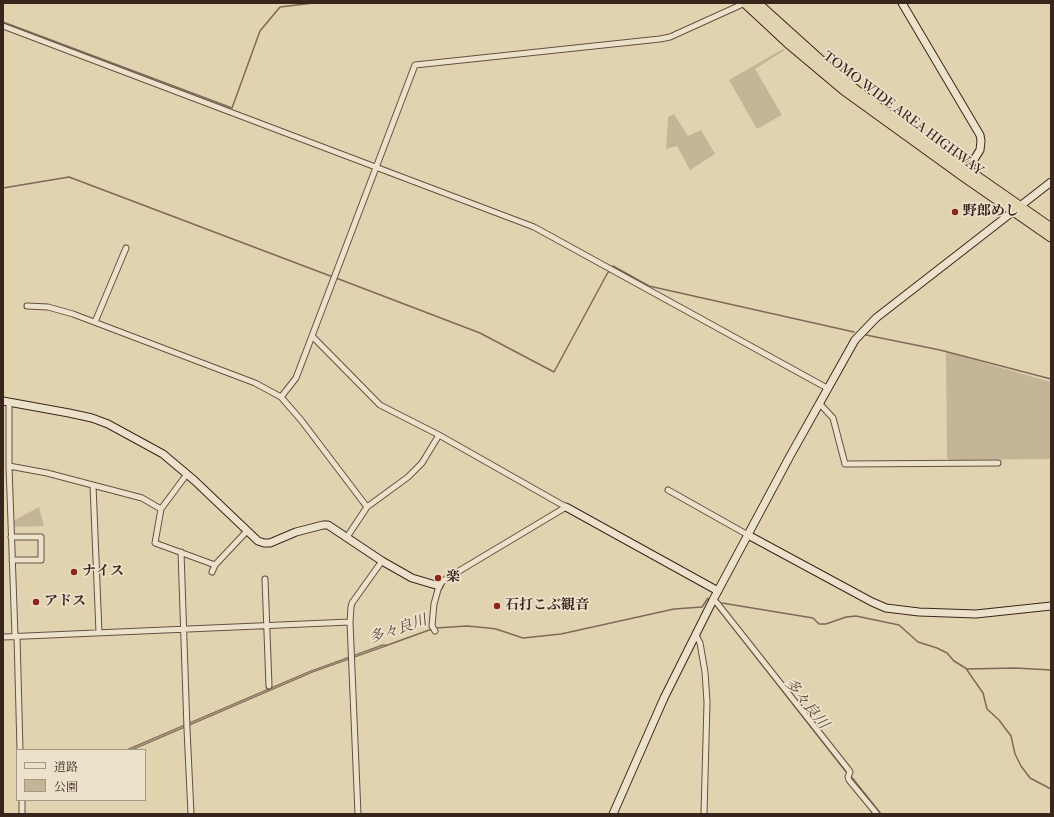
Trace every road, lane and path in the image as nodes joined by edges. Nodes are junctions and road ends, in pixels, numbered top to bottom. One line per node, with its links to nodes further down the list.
1 (745, 3): 5 (street); 8 (highway, TOMO WIDE AREA HIGHWAY)
2 (757, 3): 6 (highway, TOMO WIDE AREA HIGHWAY)
3 (902, 3): 6 (street)
4 (3, 26): 5 (street)
5 (376, 167): 14 (street); 15 (street)
6 (968, 169): 8 (highway, TOMO WIDE AREA HIGHWAY)
7 (1051, 182): 8 (street)
8 (1016, 209): 9 (highway, TOMO WIDE AREA HIGHWAY); 10 (highway, TOMO WIDE AREA HIGHWAY); 15 (street)
9 (1051, 228)
10 (1051, 238)
11 (126, 248): 13 (street)
12 (27, 306): 13 (street)
13 (95, 322): 16 (street)
14 (312, 336): 16 (street); 19 (street)
15 (827, 388): 18 (street)
16 (281, 397): 25 (street)
17 (6, 401): 21 (street); 22 (street)
18 (820, 403): 20 (street); 29 (street)
19 (439, 435): 25 (street); 26 (street)
20 (998, 463)
21 (9, 466): 23 (street); 30 (street)
22 (187, 474): 27 (street); 28 (street)
23 (94, 485): 27 (street); 46 (street)
24 (668, 490): 29 (street)
25 (367, 507): 31 (street)
26 (566, 507): 38 (street); 39 (street)
27 (161, 510): 32 (street)
28 (247, 531): 31 (street); 35 (street)
29 (748, 535): 39 (street); 41 (street)
30 (11, 537): 33 (street); 33 (street)
31 (347, 537): 34 (street)
32 (181, 552): 35 (street); 44 (street)
33 (12, 560): 48 (street)
34 (382, 561): 38 (street); 42 (street)
35 (215, 565): 36 (street)
36 (212, 572)
37 (265, 579): 43 (street)
38 (438, 586): 45 (street)
39 (718, 591): 40 (street)
40 (713, 600): 47 (street); 58 (street)
41 (1051, 606)
42 (350, 622): 43 (street); 55 (street)
43 (267, 626): 44 (street); 50 (street)
44 (184, 629): 46 (street); 54 (street)
45 (435, 632)
46 (99, 633): 48 (street)
47 (696, 635): 56 (street); 57 (street)
48 (16, 636): 49 (street); 51 (street)
49 (3, 637)
50 (269, 686)
51 (20, 749)
52 (22, 801): 53 (street)
53 (22, 814)
54 (191, 814)
55 (358, 814)
56 (613, 814)
57 (704, 814)
58 (877, 814)

